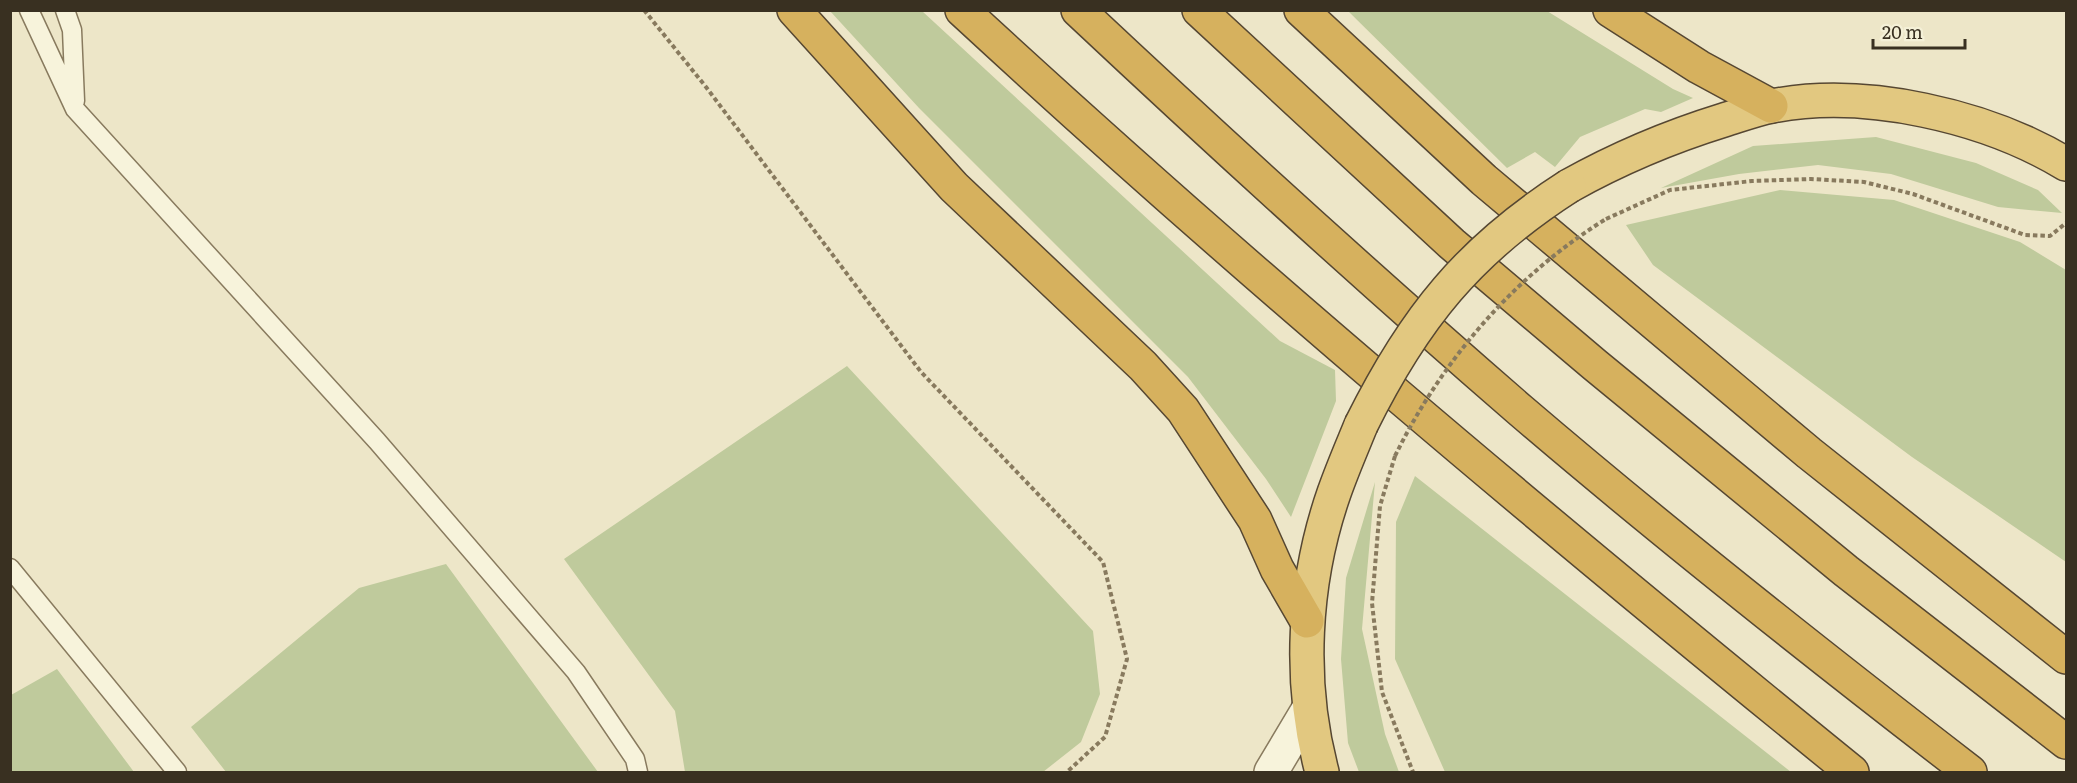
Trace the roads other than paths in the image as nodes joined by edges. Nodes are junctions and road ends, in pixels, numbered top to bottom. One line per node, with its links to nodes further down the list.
1 (29, 10): 12 (lane)
2 (65, 10): 10 (lane)
3 (71, 10): 10 (lane)
4 (794, 10): 15 (highway)
5 (962, 10): 23 (highway)
6 (1078, 10): 24 (highway)
7 (1199, 10): 18 (highway)
8 (1301, 10): 16 (highway)
9 (1610, 10): 11 (highway)
10 (72, 30): 12 (lane)
11 (1771, 106): 13 (highway); 15 (highway, bridge)
12 (75, 109): 20 (lane)
13 (2067, 164)
14 (10, 568): 19 (lane)
15 (1307, 621): 17 (highway)
16 (2067, 657)
17 (1308, 710): 21 (street); 22 (highway)
18 (2067, 742)
19 (177, 772)
20 (638, 772)
21 (1271, 772)
22 (1322, 772)
23 (1852, 772)
24 (1970, 772)

